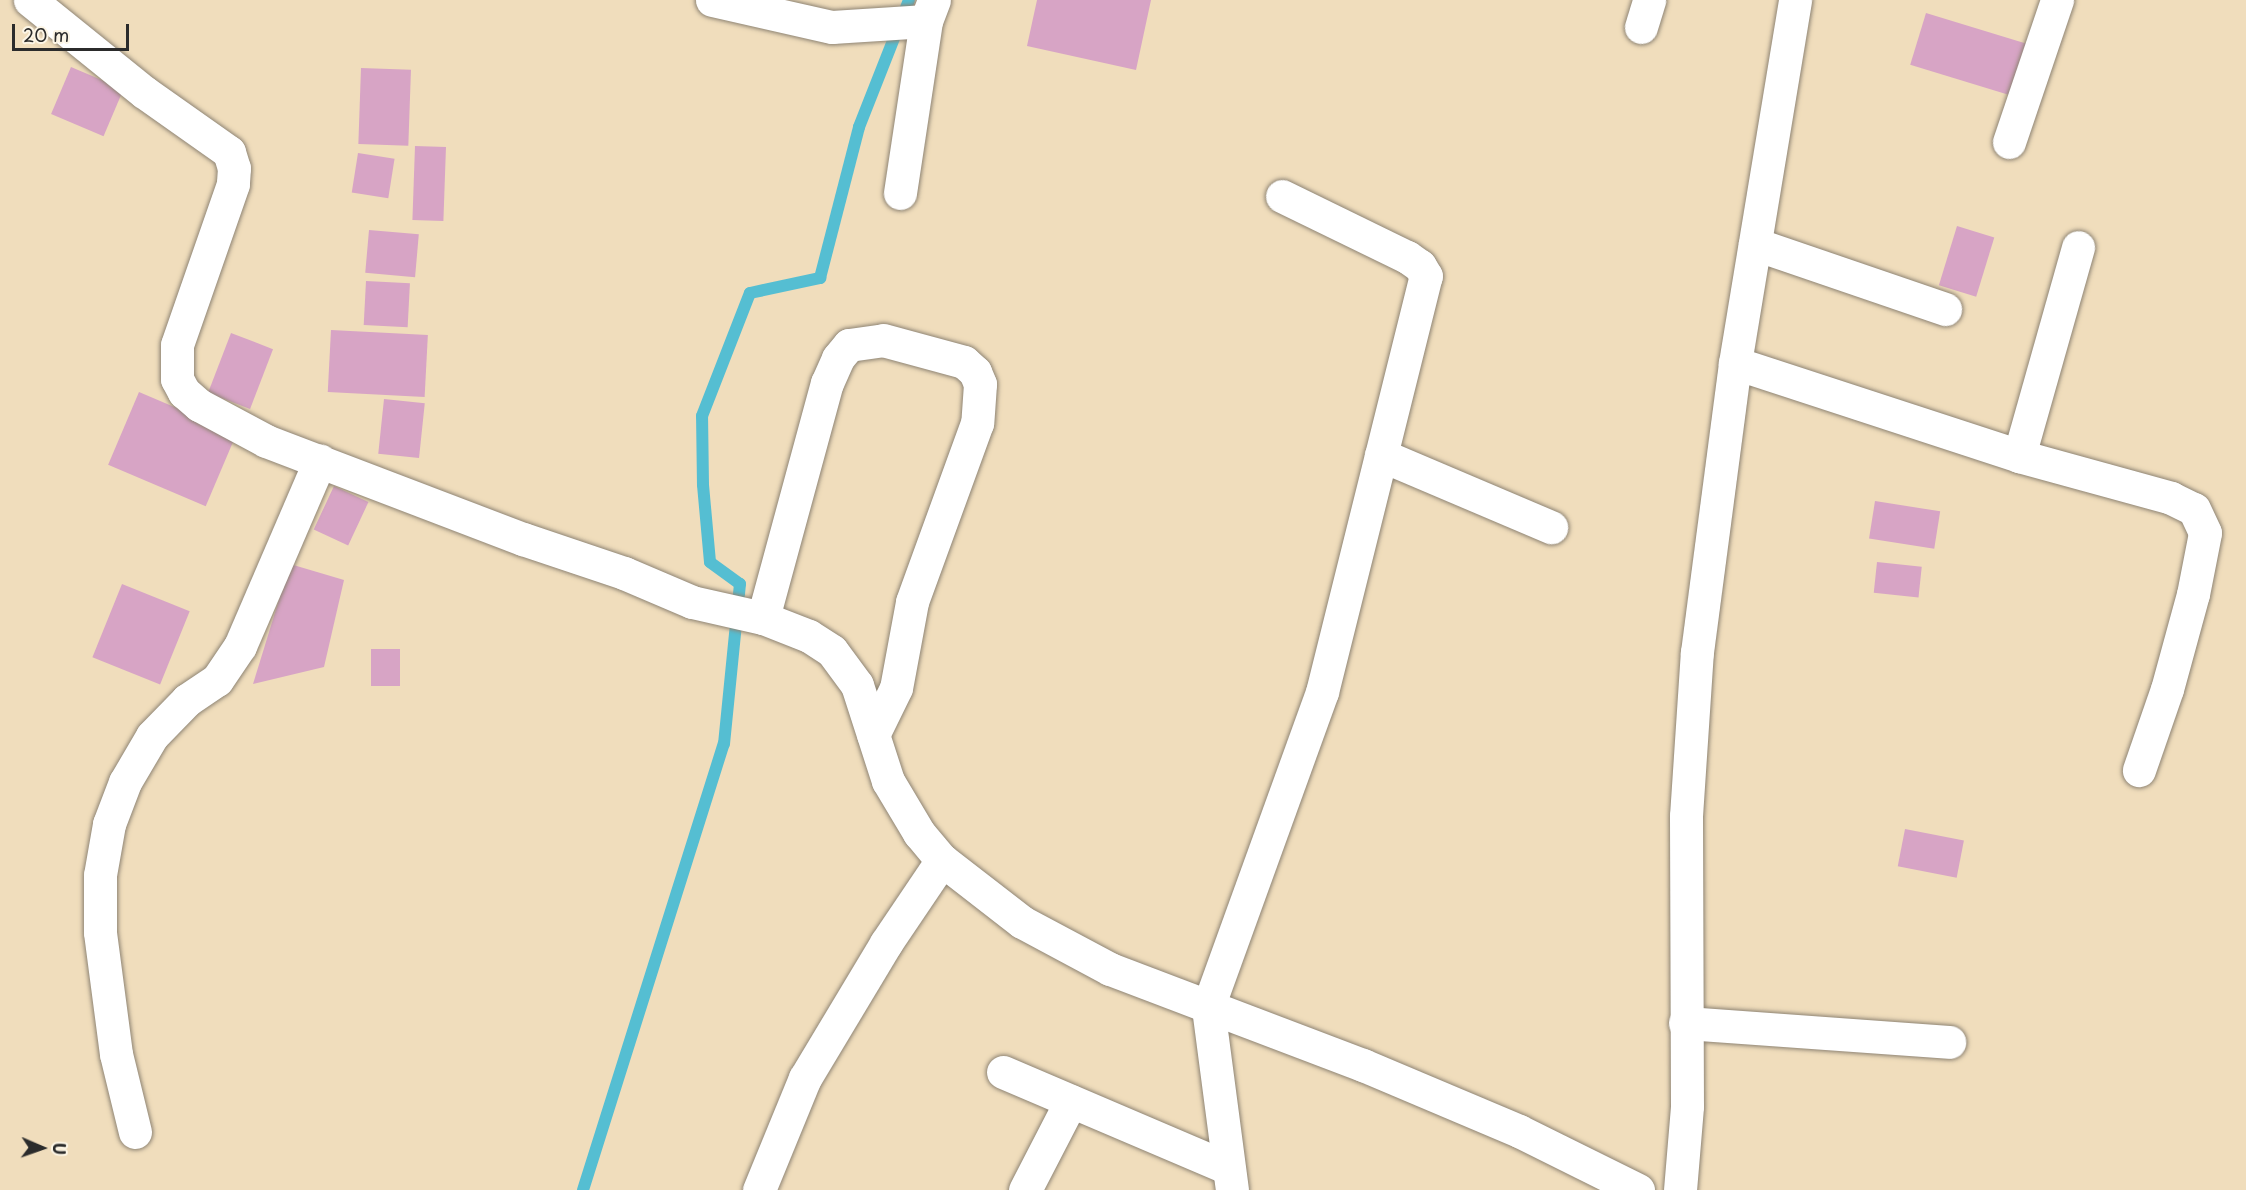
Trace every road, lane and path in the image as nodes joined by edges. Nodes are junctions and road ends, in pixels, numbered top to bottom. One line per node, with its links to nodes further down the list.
1 (30, 0): 15 (street)
2 (711, 0): 5 (street)
3 (1795, 0): 9 (street)
4 (2057, 0): 6 (street)
5 (930, 11): 7 (street)
6 (2009, 142)
7 (900, 193)
8 (1282, 196): 13 (street)
9 (1755, 244): 11 (street); 12 (street)
10 (2078, 247): 14 (street)
11 (1946, 309)
12 (1735, 363): 14 (street); 22 (street)
13 (1381, 455): 16 (street); 21 (street)
14 (2019, 456): 19 (street)
15 (320, 460): 17 (street); 26 (street)
16 (1551, 527)
17 (757, 617): 18 (street); 18 (street)
18 (873, 735): 20 (street)
19 (2139, 770)
20 (942, 860): 21 (street); 28 (street)
21 (1208, 1007): 27 (street); 30 (street)
22 (1685, 1023): 23 (street); 31 (street)
23 (1949, 1042)
24 (1003, 1072): 25 (street)
25 (1071, 1101): 27 (street); 29 (street)
26 (135, 1132)
27 (1230, 1179)
28 (759, 1190)
29 (1025, 1190)
30 (1638, 1190)
31 (1680, 1190)

